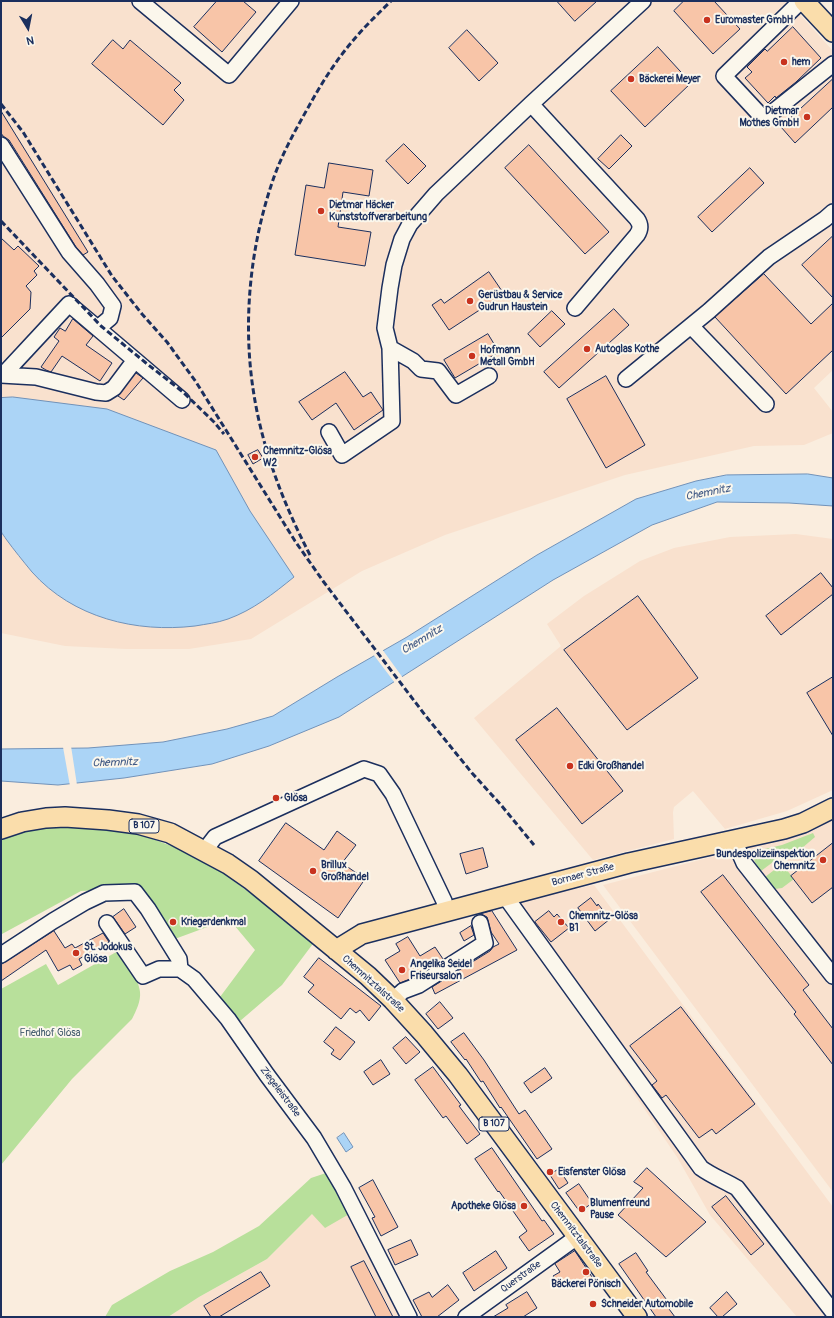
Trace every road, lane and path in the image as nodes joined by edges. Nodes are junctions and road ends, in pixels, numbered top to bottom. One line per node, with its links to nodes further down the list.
1 (140, 1): 2 (street)
2 (291, 1)
3 (643, 1): 7 (street)
4 (803, 1): 5 (main road); 6 (street)
5 (833, 32)
6 (833, 64)
7 (530, 104): 10 (street); 13 (street)
8 (1, 145): 12 (street)
9 (833, 212): 11 (street)
10 (575, 308)
11 (692, 326): 17 (street); 19 (street)
12 (98, 328): 14 (street); 15 (street)
13 (390, 348): 16 (street); 20 (street)
14 (135, 360): 15 (street); 18 (street)
15 (2, 375)
16 (489, 376)
17 (626, 379)
18 (182, 400)
19 (766, 404)
20 (329, 432)
21 (833, 808): 23 (main road, Bornaer Straße)
22 (1, 829): 24 (main road, Chemnitztalstraße / B 107)
23 (734, 840): 25 (main road, Bornaer Straße); 32 (street)
24 (205, 850): 26 (street); 29 (main road, Chemnitztalstraße / B 107)
25 (505, 896): 26 (main road, Bornaer Straße); 35 (street)
26 (446, 911): 29 (main road, Bornaer Straße)
27 (107, 923): 31 (street)
28 (480, 923): 33 (street)
29 (336, 950): 33 (main road, Chemnitztalstraße / B 107)
30 (1, 955): 31 (street)
31 (180, 970): 36 (street, Ziegeleistraße)
32 (833, 976)
33 (393, 1000): 34 (main road, Chemnitztalstraße / B 107)
34 (577, 1236): 37 (street, Querstraße); 38 (main road, Chemnitztalstraße / B 107)
35 (833, 1312)
36 (409, 1317)
37 (466, 1317)
38 (637, 1317)

